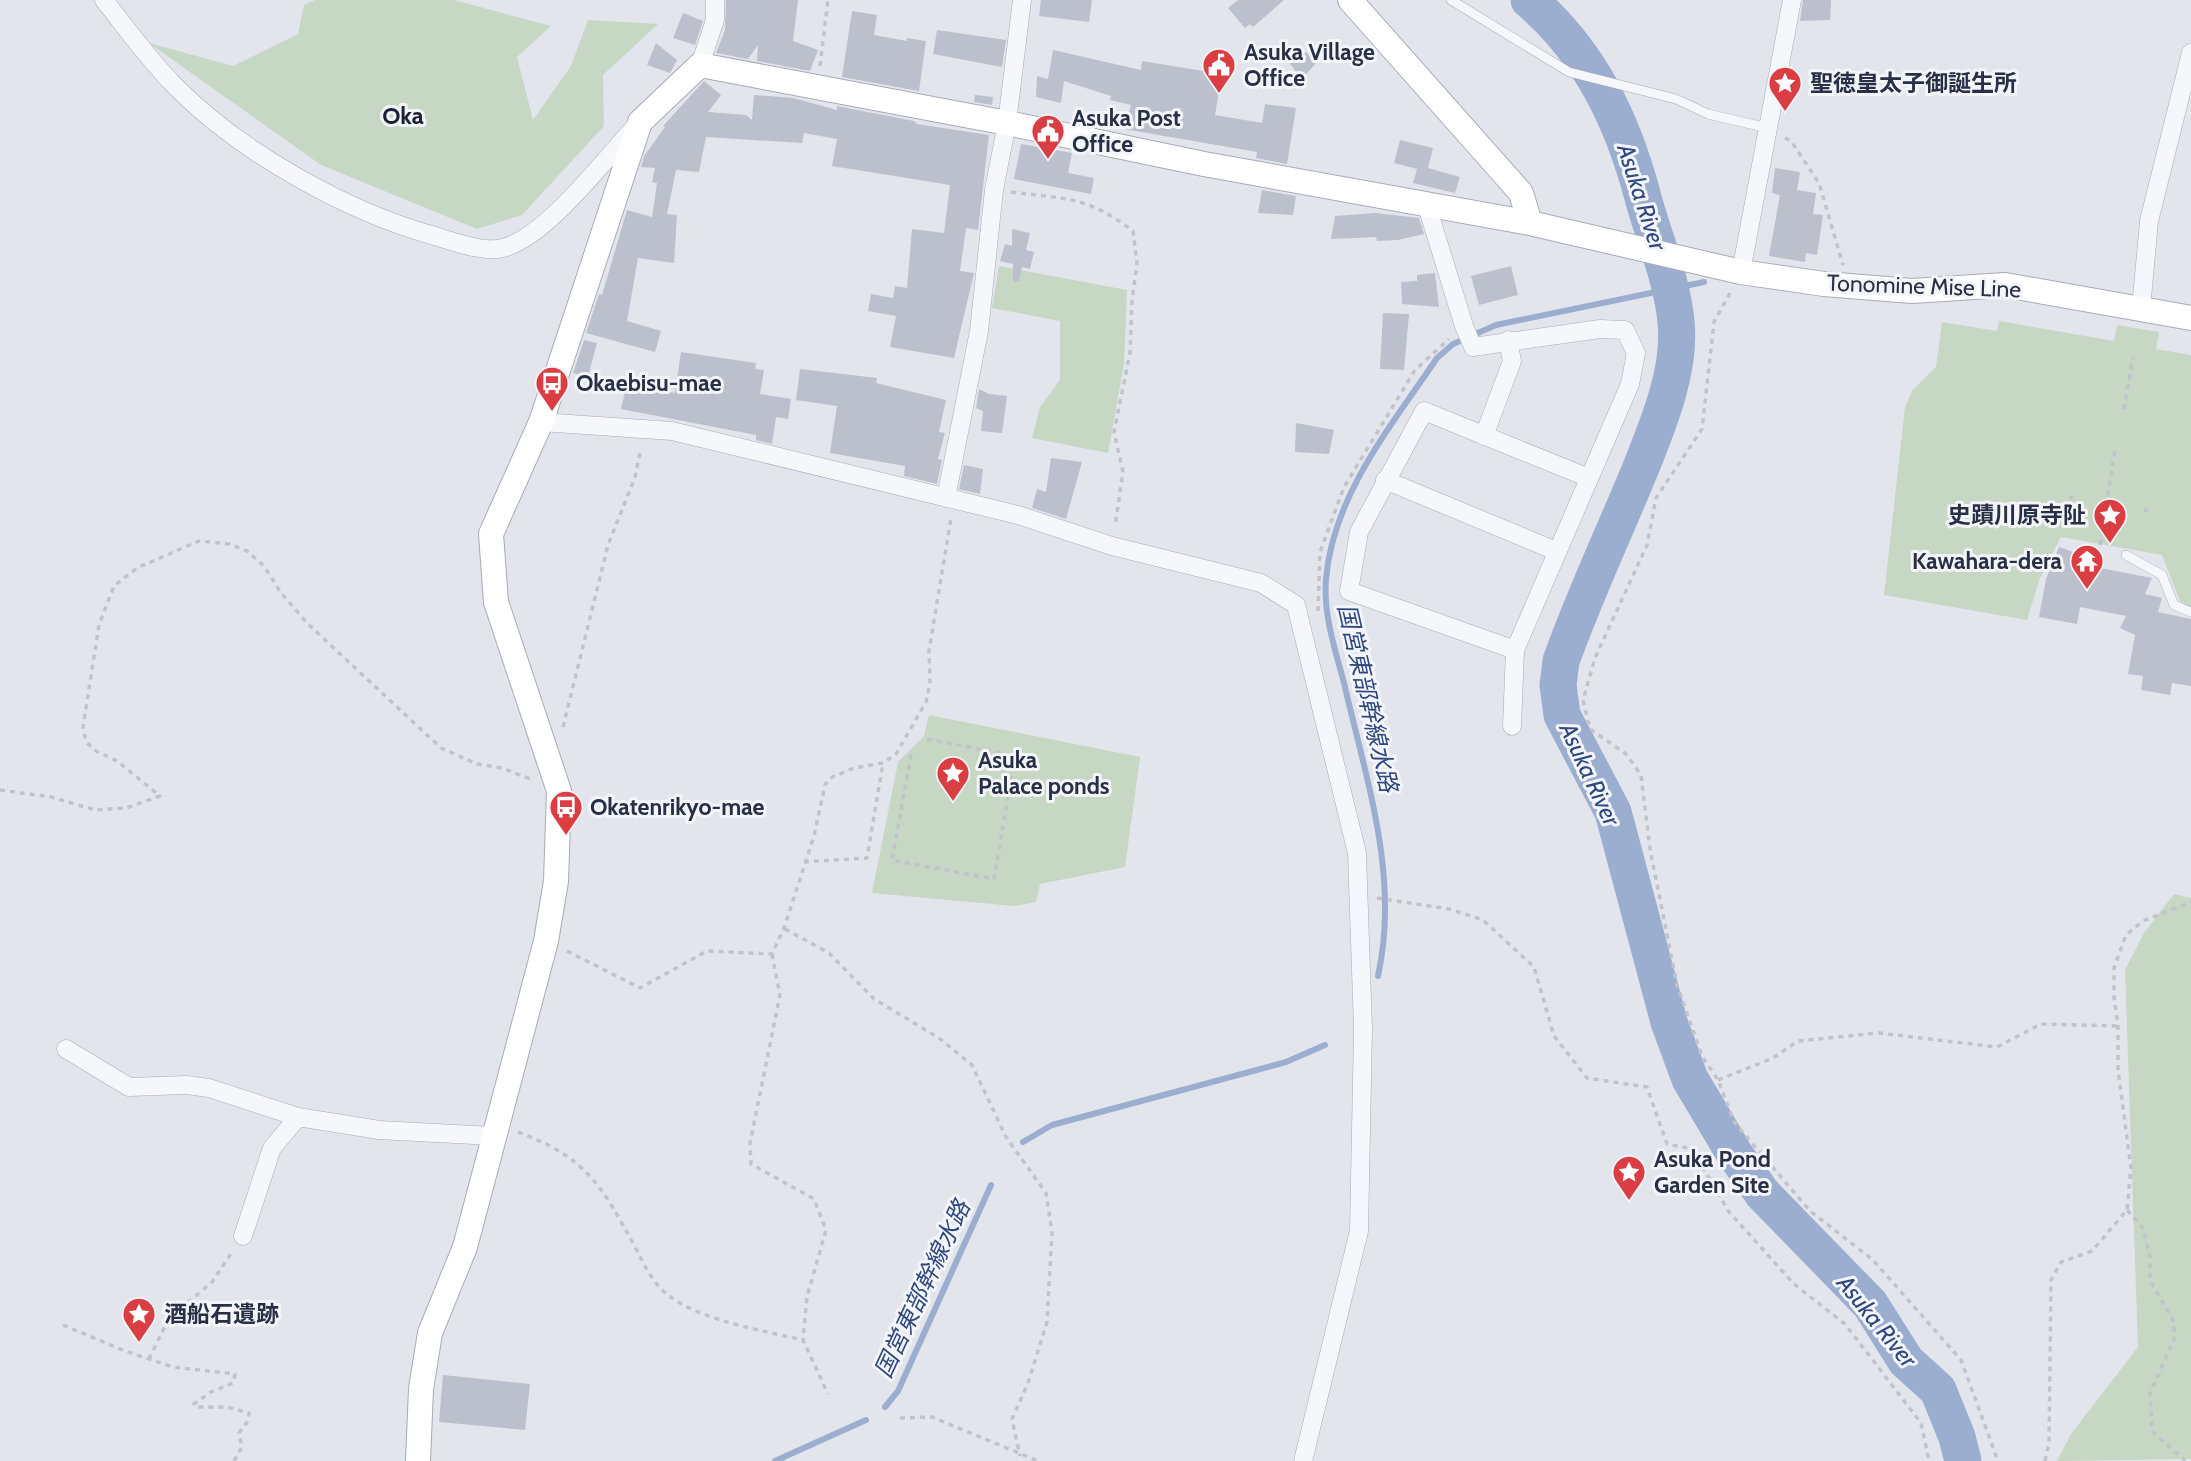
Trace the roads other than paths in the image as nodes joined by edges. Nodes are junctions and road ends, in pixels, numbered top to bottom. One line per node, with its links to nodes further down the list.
1 (104, 0): 9 (street)
2 (715, 0): 8 (street)
3 (1022, 0): 10 (street)
4 (1350, 0): 13 (street)
5 (1451, 0): 11 (lane)
6 (1792, 0): 11 (street)
7 (2191, 52): 15 (street)
8 (701, 65): 9 (street); 10 (street, Tonomine Mise Line)
9 (640, 121): 18 (street)
10 (1007, 122): 12 (street, Tonomine Mise Line); 22 (street)
11 (1768, 128): 14 (street)
12 (1426, 204): 13 (street, Tonomine Mise Line); 17 (street)
13 (1531, 223): 14 (street, Tonomine Mise Line)
14 (1741, 272): 15 (street, Tonomine Mise Line)
15 (2141, 309): 16 (street, Tonomine Mise Line)
16 (2191, 318)
17 (1508, 340): 19 (street); 20 (street)
18 (541, 422): 22 (street); 30 (street)
19 (1484, 436): 20 (street); 21 (street)
20 (1588, 478): 23 (street)
21 (1385, 480): 23 (street); 26 (street)
22 (946, 498): 33 (street)
23 (1556, 551): 26 (street)
24 (2126, 555): 25 (lane)
25 (2191, 612)
26 (1515, 650): 27 (street)
27 (1512, 726)
28 (66, 1049): 29 (street)
29 (298, 1117): 30 (street); 31 (street)
30 (495, 1130): 32 (street)
31 (243, 1236)
32 (418, 1461)
33 (1303, 1461)

